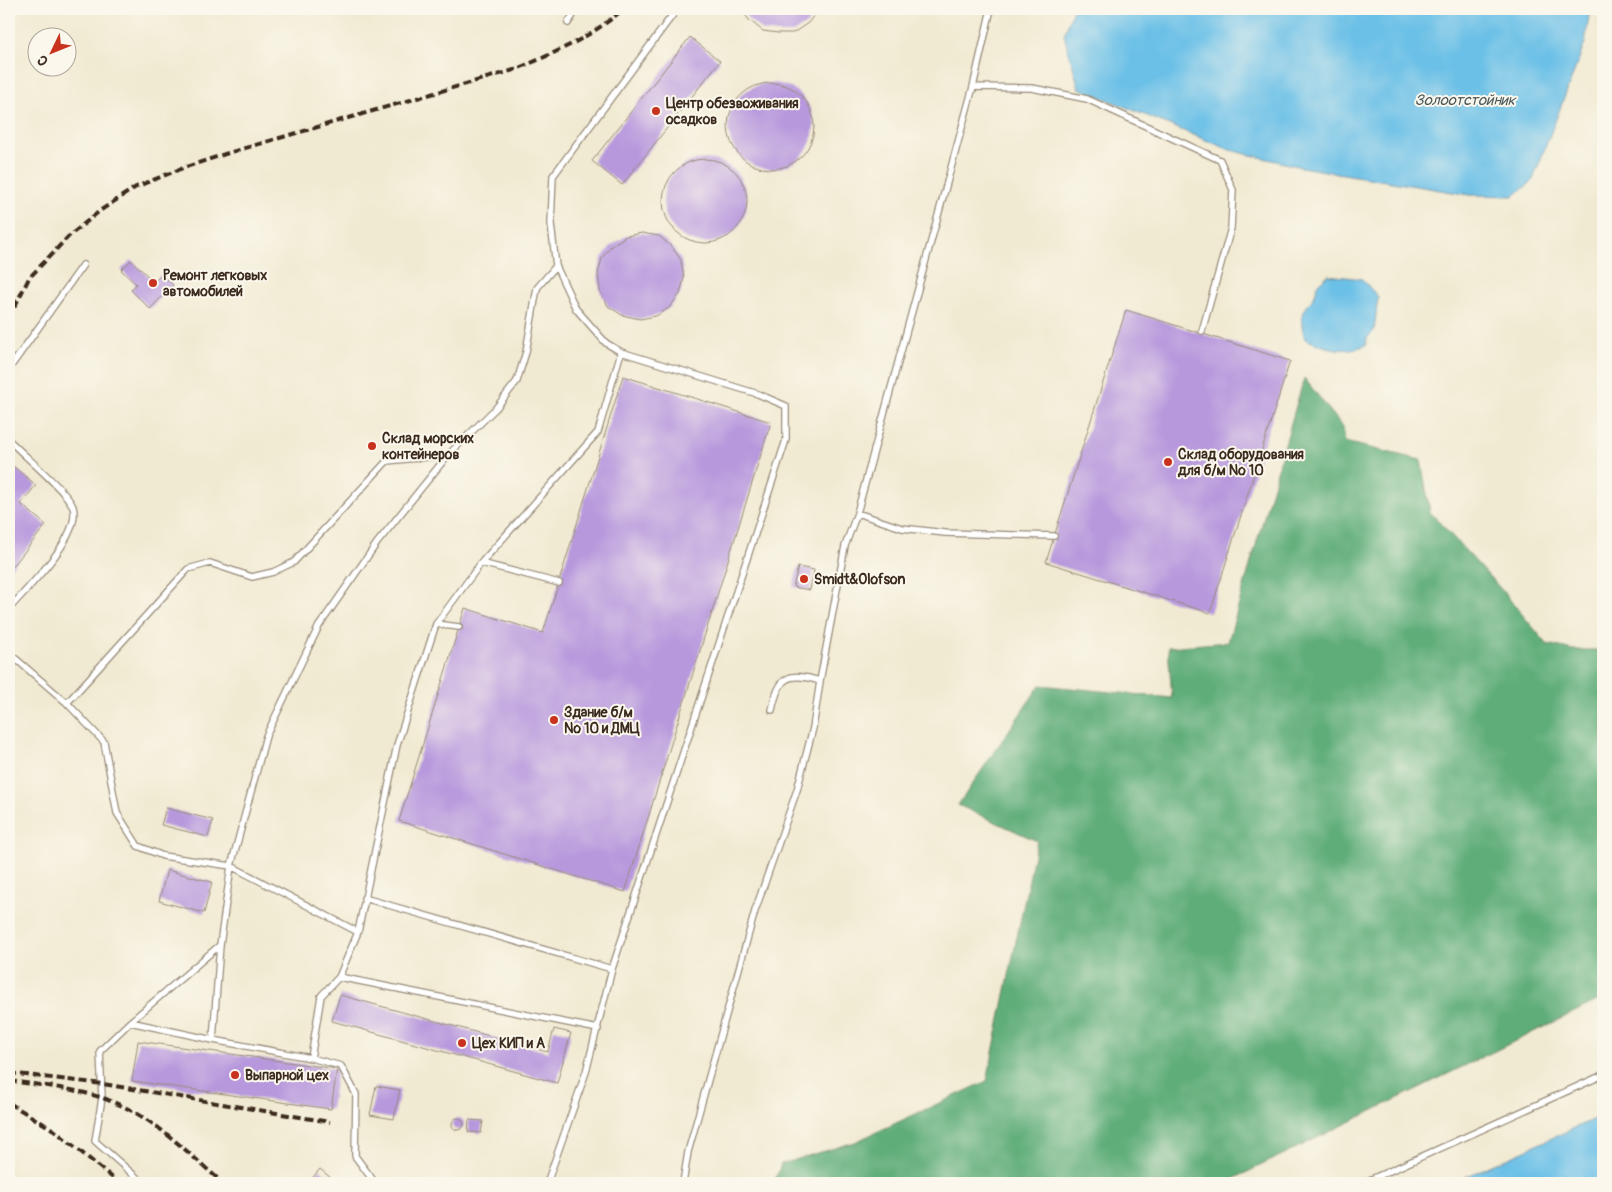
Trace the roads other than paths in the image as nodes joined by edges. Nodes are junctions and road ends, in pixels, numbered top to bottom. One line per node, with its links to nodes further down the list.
1 (577, 9): 4 (lane)
2 (677, 9): 7 (lane)
3 (991, 9): 5 (lane)
4 (568, 23)
5 (973, 87): 8 (lane); 13 (lane)
6 (83, 265): 10 (lane)
7 (556, 266): 9 (lane); 12 (lane)
8 (1202, 331)
9 (621, 352): 15 (lane); 28 (lane)
10 (9, 369)
11 (9, 440): 17 (lane)
12 (448, 455): 22 (lane); 24 (lane)
13 (857, 513): 14 (lane); 21 (lane)
14 (1054, 536)
15 (481, 563): 16 (lane); 18 (lane)
16 (559, 583)
17 (9, 609)
18 (436, 624): 19 (lane); 25 (lane)
19 (459, 627)
20 (9, 653): 22 (lane)
21 (820, 681): 23 (lane); 38 (lane)
22 (67, 703): 24 (lane)
23 (772, 710)
24 (231, 866): 26 (lane); 27 (lane)
25 (364, 898): 26 (lane); 28 (lane)
26 (358, 932): 29 (lane)
27 (220, 944): 30 (lane); 32 (lane)
28 (612, 969): 31 (lane)
29 (339, 977): 31 (lane); 33 (lane)
30 (130, 1022): 32 (lane); 35 (lane)
31 (598, 1029): 37 (lane)
32 (213, 1040): 33 (lane)
33 (311, 1058): 36 (lane)
34 (1603, 1075): 39 (lane)
35 (143, 1183)
36 (375, 1183)
37 (547, 1183)
38 (683, 1183)
39 (1362, 1183)

